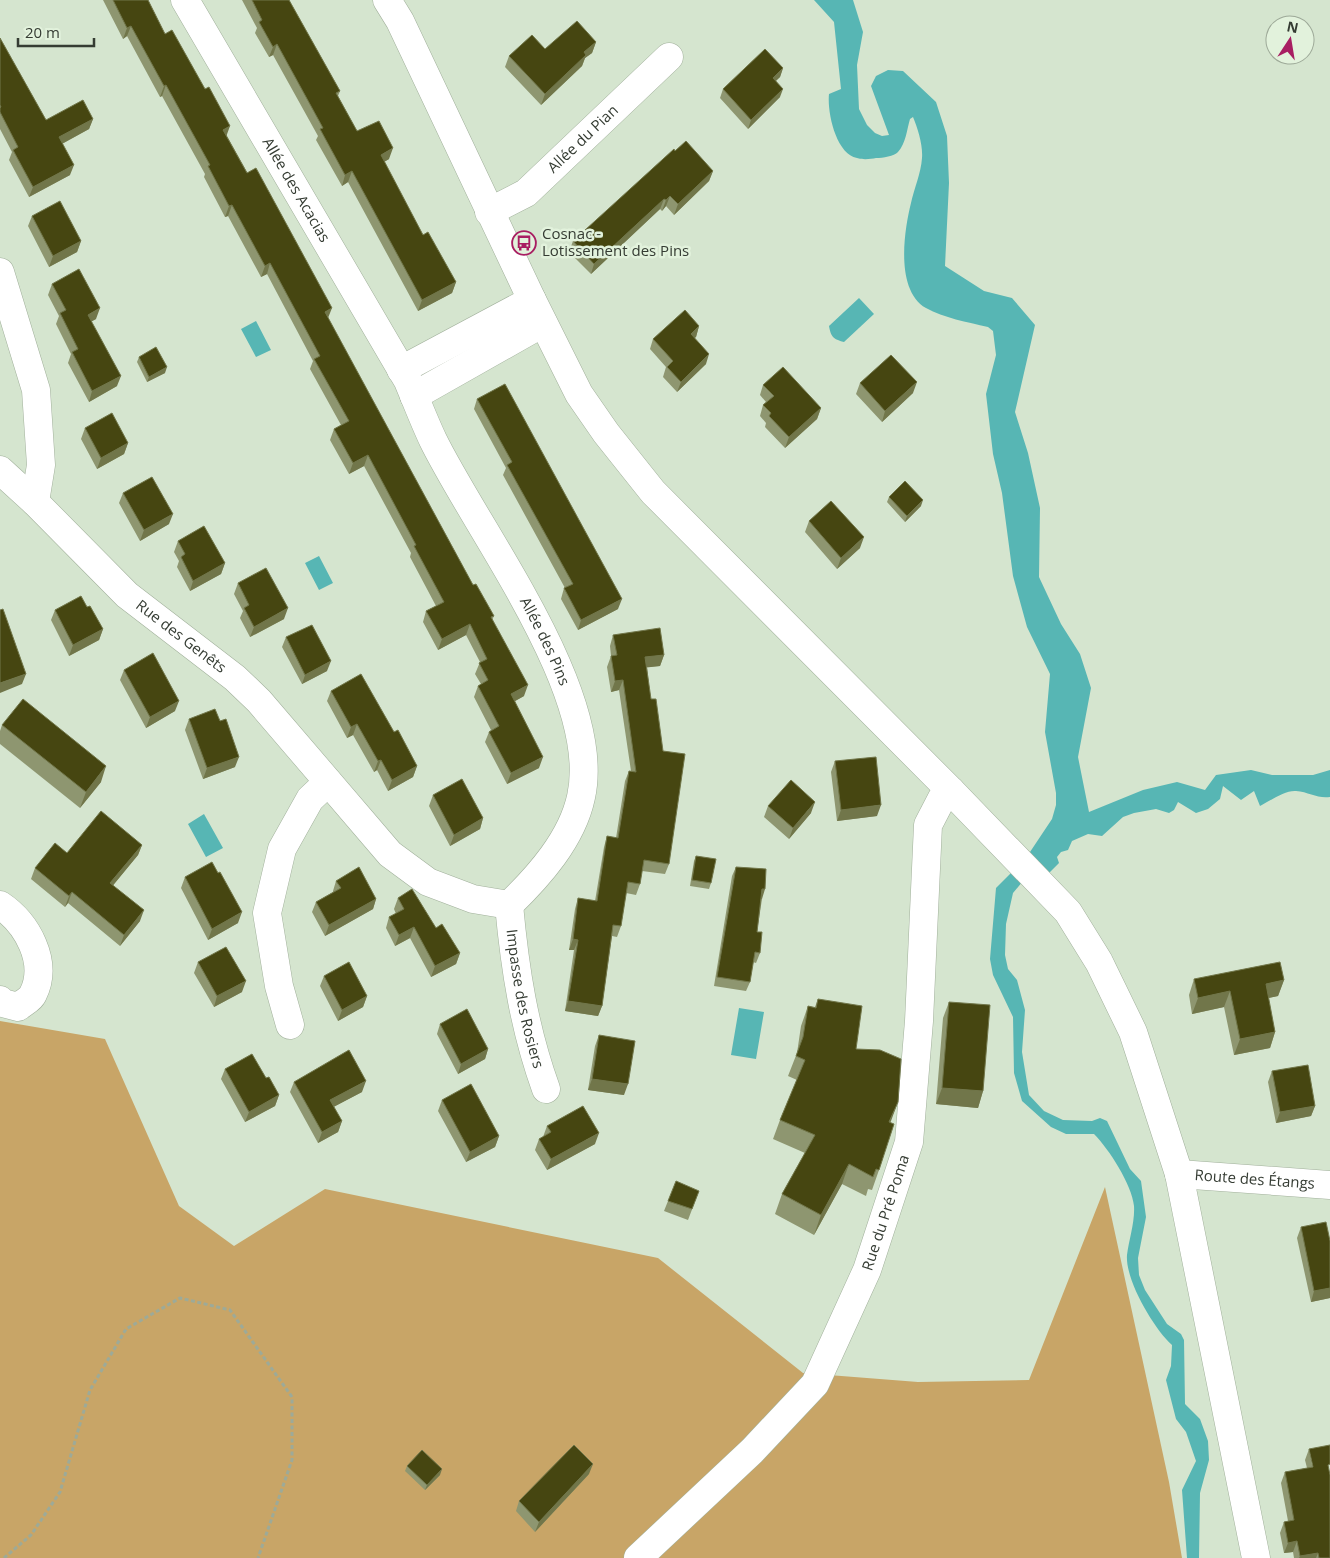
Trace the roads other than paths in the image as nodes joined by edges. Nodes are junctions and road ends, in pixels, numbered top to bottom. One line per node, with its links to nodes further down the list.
1 (184, 0): 7 (street, Allée des Acacias)
2 (387, 0): 4 (street)
3 (669, 57): 4 (street, Allée du Pian)
4 (490, 212): 6 (street)
5 (0, 272): 9 (street)
6 (537, 312): 7 (street); 11 (street)
7 (408, 382): 12 (street, Allée des Pins)
8 (0, 470): 9 (street, Rue des Genêts)
9 (35, 502): 10 (street, Rue des Genêts)
10 (328, 782): 12 (street, Rue des Genêts); 15 (street)
11 (950, 791): 17 (street); 19 (street, Rue du Pré Poma)
12 (509, 905): 16 (street, Impasse des Rosiers)
13 (0, 906): 14 (street)
14 (0, 1000)
15 (290, 1025)
16 (546, 1089)
17 (1179, 1174): 18 (street, Route des Étangs); 20 (street)
18 (1330, 1184)
19 (638, 1558)
20 (1256, 1558)

